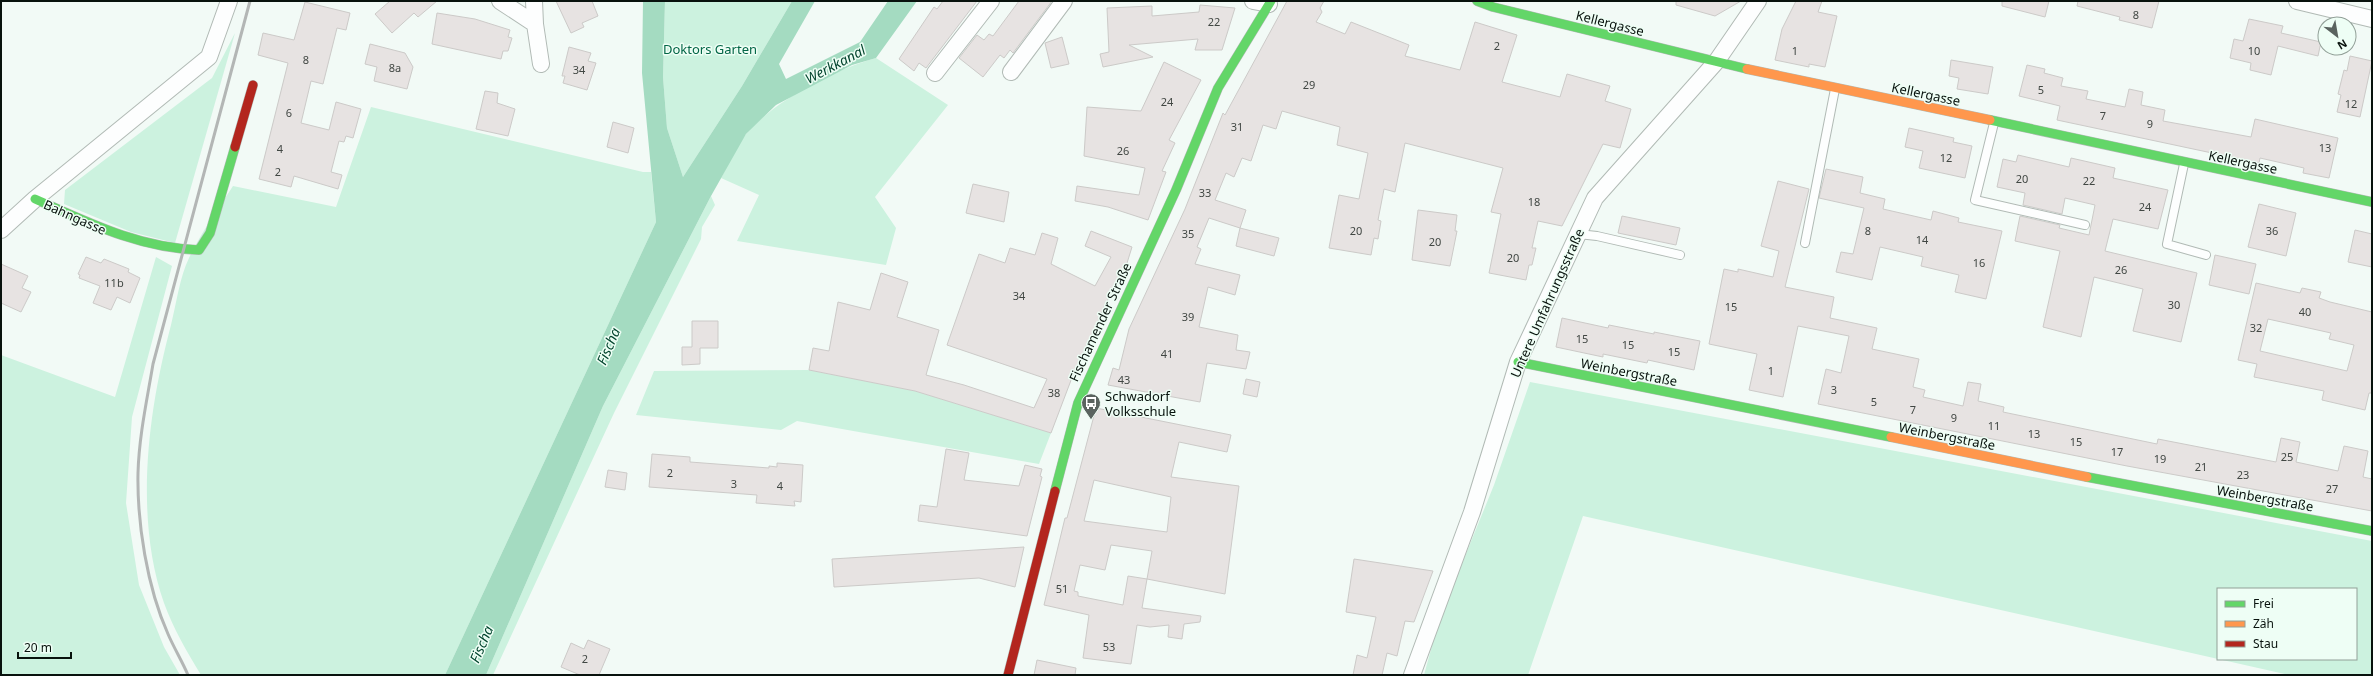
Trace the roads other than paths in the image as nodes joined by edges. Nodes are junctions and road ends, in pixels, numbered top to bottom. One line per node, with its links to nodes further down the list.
1 (229, 1): 21 (street, Bahngasse)
2 (500, 1): 12 (street)
3 (534, 1): 12 (street)
4 (991, 1): 16 (street)
5 (1064, 1): 15 (street)
6 (1253, 1): 10 (street)
7 (1477, 1): 13 (street, Kellergasse)
8 (1758, 1): 13 (street, Untere Umfahrungsstraße)
9 (2298, 1): 11 (street)
10 (1270, 2): 31 (street, Fischamender Straße)
11 (2372, 19)
12 (535, 24): 14 (street)
13 (1716, 62): 18 (street, Kellergasse); 25 (street, Untere Umfahrungsstraße)
14 (541, 64)
15 (1011, 72)
16 (935, 73)
17 (253, 85): 21 (street, Bahngasse)
18 (1835, 88): 19 (street, Kellergasse); 26 (lane)
19 (1995, 122): 20 (street, Kellergasse); 23 (lane)
20 (2184, 163): 22 (street, Kellergasse); 28 (lane)
21 (35, 199): 24 (street)
22 (2372, 202)
23 (2085, 225)
24 (1, 230)
25 (1578, 234): 27 (lane); 29 (street, Untere Umfahrungsstraße)
26 (1805, 243)
27 (1680, 255)
28 (2206, 255)
29 (1518, 362): 30 (street, Weinbergstraße); 32 (street, Untere Umfahrungsstraße)
30 (2372, 531)
31 (1008, 675)
32 (1412, 675)

